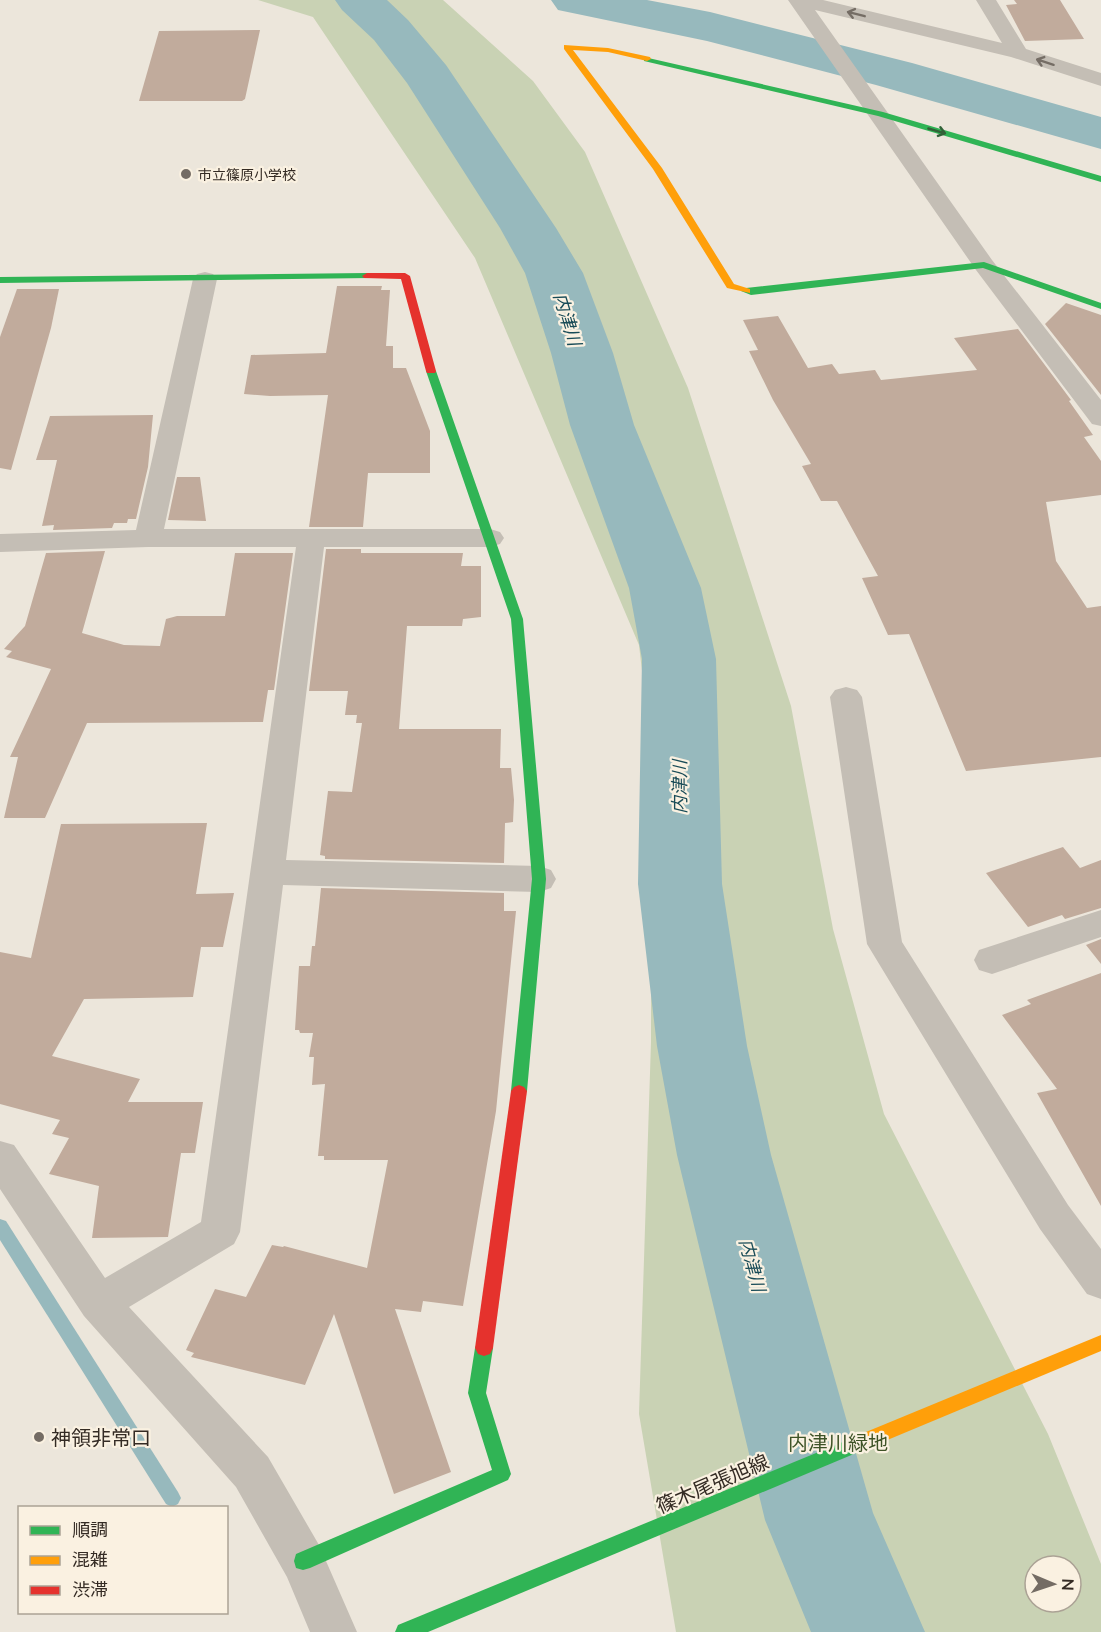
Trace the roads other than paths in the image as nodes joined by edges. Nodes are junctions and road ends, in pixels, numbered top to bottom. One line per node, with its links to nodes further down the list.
1 (799, 0): 3 (street, one-way to 1); 5 (street)
2 (986, 0): 3 (street)
3 (1018, 53): 4 (street, one-way to 3)
4 (1101, 80)
5 (880, 114): 6 (street, one-way to 6); 7 (street); 7 (street)
6 (1101, 179)
7 (984, 265): 10 (street); 11 (street)
8 (205, 279): 9 (street); 12 (street); 13 (street)
9 (0, 280)
10 (1101, 306)
11 (1101, 418)
12 (148, 538): 14 (street); 15 (street)
13 (490, 538): 14 (street); 18 (street)
14 (311, 540): 17 (street)
15 (0, 544)
16 (846, 697): 22 (street)
17 (266, 872): 18 (street); 23 (street)
18 (539, 879): 25 (street)
19 (1101, 923): 20 (street)
20 (992, 960)
21 (0, 1157): 23 (street)
22 (1096, 1264)
23 (99, 1303): 25 (street)
24 (1101, 1342): 27 (street, 篠木尾張旭線)
25 (303, 1561): 26 (street)
26 (334, 1632)
27 (405, 1632)

